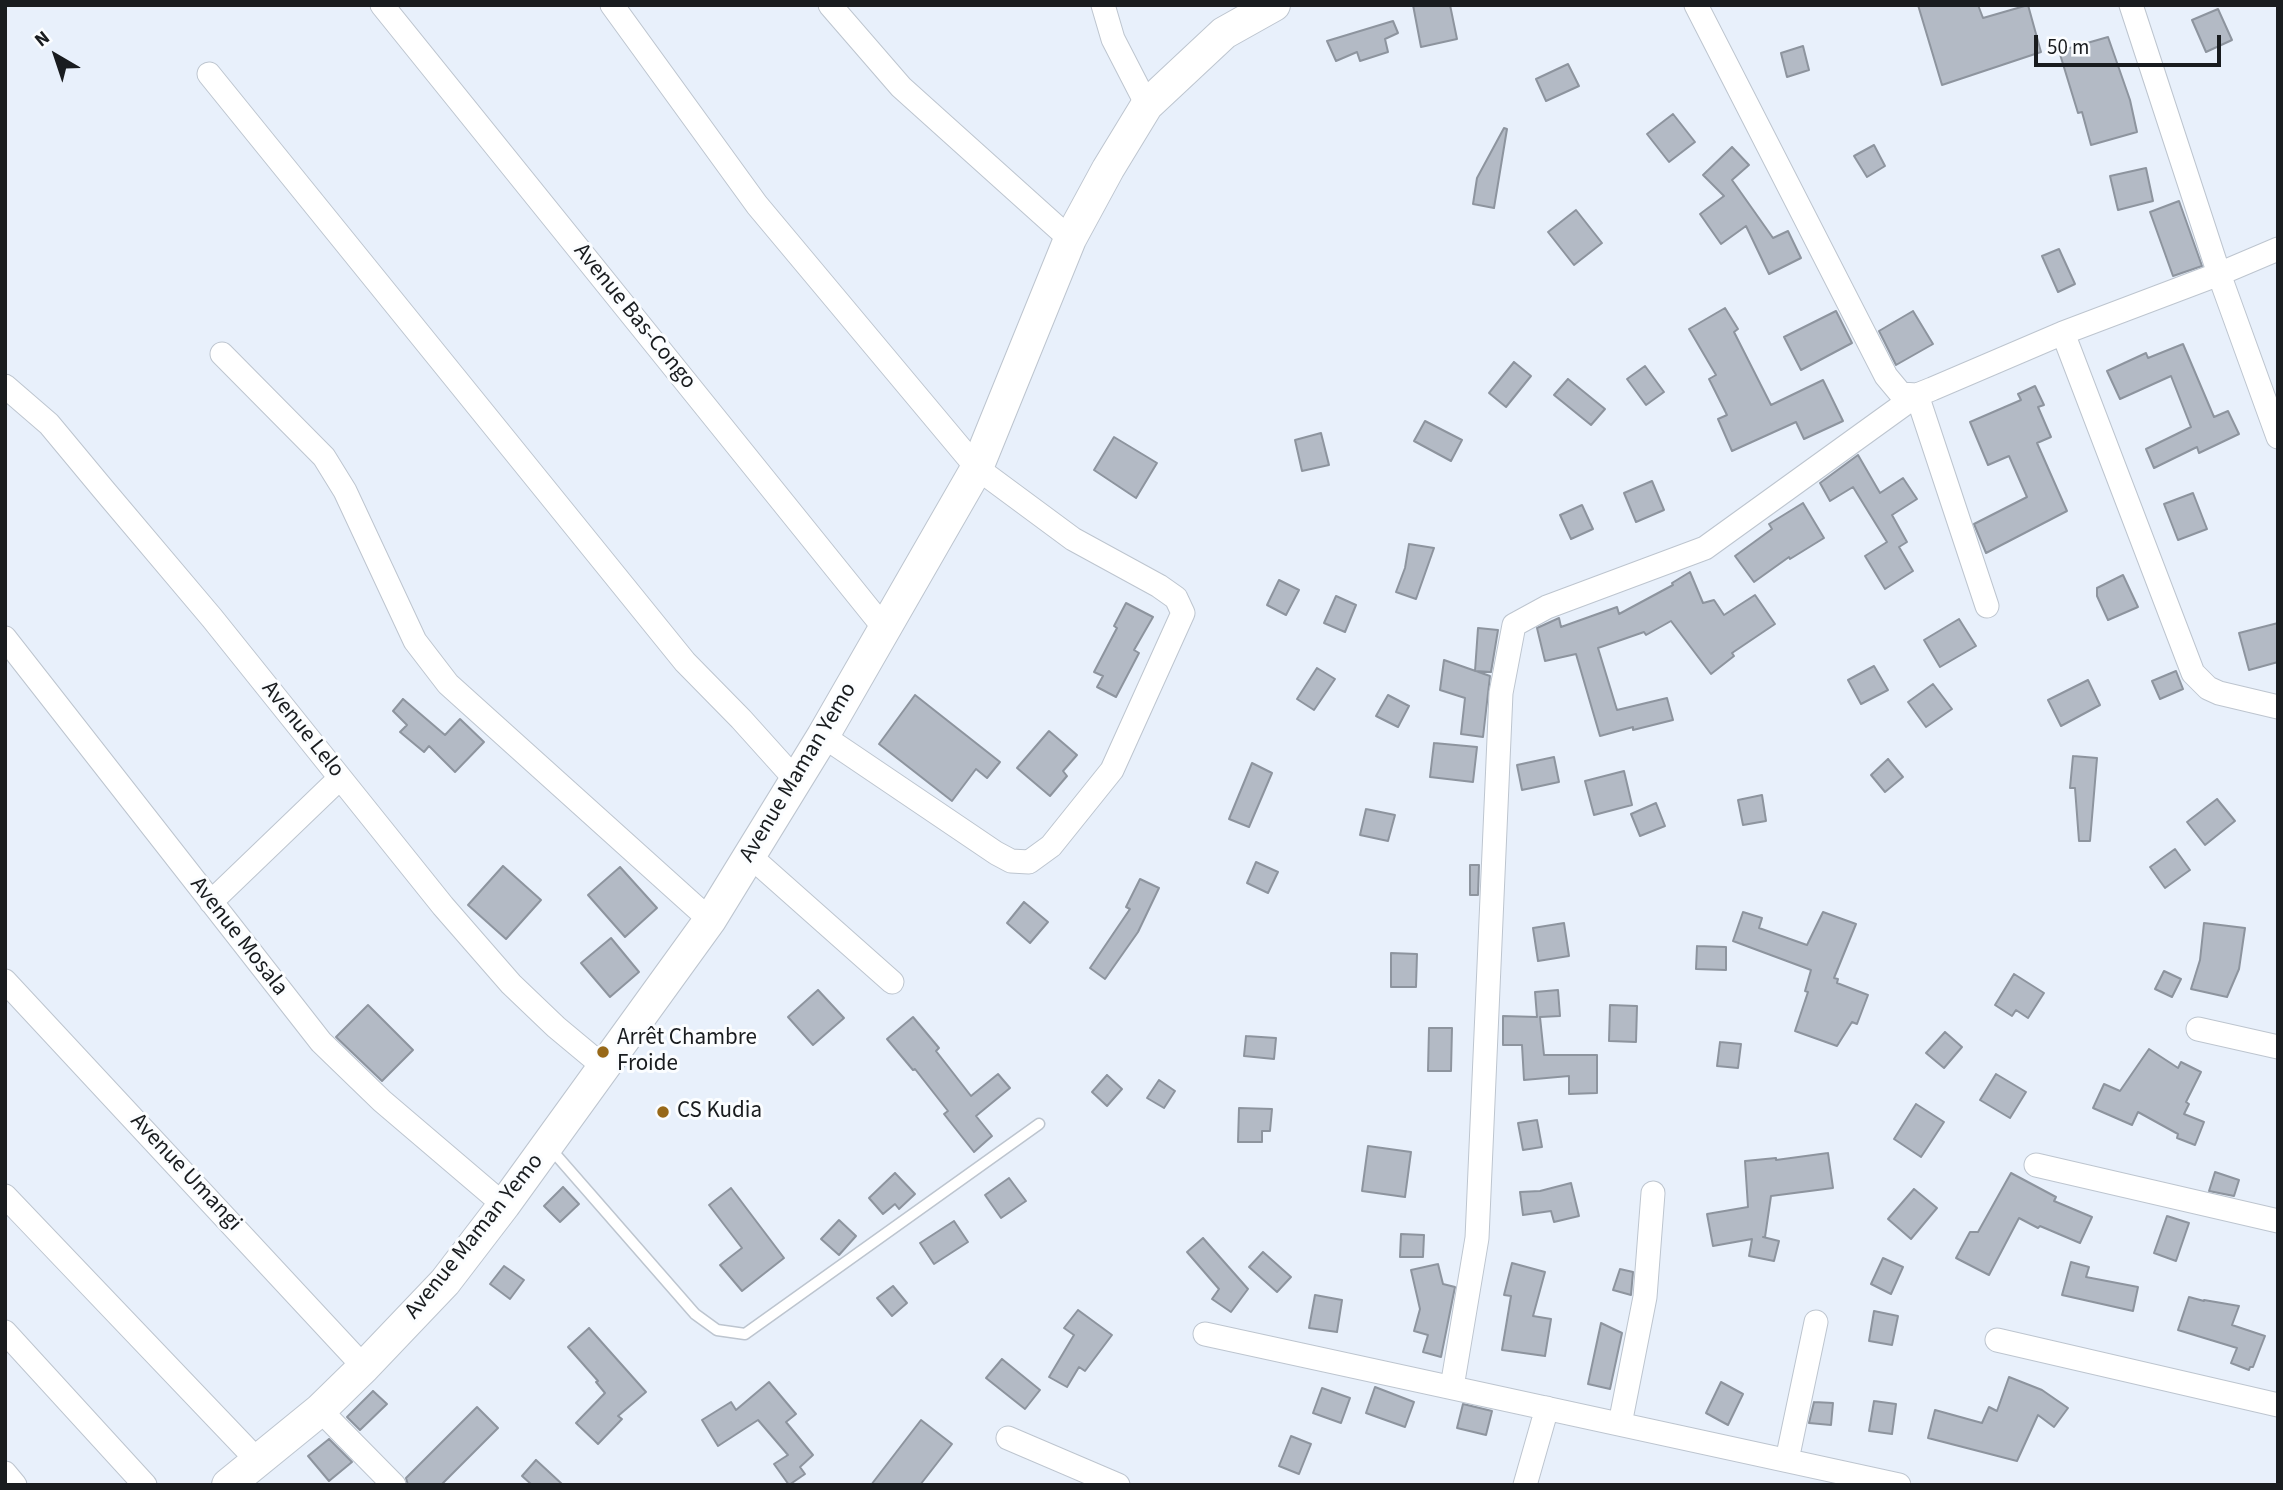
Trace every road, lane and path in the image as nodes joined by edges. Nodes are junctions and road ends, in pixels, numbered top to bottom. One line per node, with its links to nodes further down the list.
1 (382, 5): 20 (street, Avenue Bas-Congo)
2 (612, 5): 18 (street)
3 (830, 5): 10 (street)
4 (1103, 5): 9 (street)
5 (1275, 5): 9 (street, Avenue Maman Yemo)
6 (1696, 5): 16 (street)
7 (2131, 5): 12 (street)
8 (209, 74): 25 (street)
9 (1147, 105): 10 (street, Avenue Maman Yemo)
10 (1070, 239): 18 (street, Avenue Maman Yemo)
11 (2278, 249): 12 (street)
12 (2219, 274): 13 (street); 17 (street)
13 (2063, 333): 16 (street); 22 (street)
14 (222, 355): 28 (street)
15 (5, 386): 24 (street, Avenue Lelo)
16 (1917, 395): 19 (street); 46 (street)
17 (2278, 437)
18 (977, 468): 20 (street, Avenue Maman Yemo); 23 (street)
19 (1987, 606)
20 (885, 629): 23 (street, Avenue Maman Yemo)
21 (5, 638): 27 (street, Avenue Mosala)
22 (2278, 707)
23 (823, 736): 25 (street, Avenue Maman Yemo)
24 (341, 778): 27 (street); 33 (street, Avenue Lelo)
25 (794, 779): 26 (street, Avenue Maman Yemo)
26 (750, 856): 28 (street, Avenue Maman Yemo); 30 (street)
27 (211, 902): 39 (street, Avenue Mosala)
28 (710, 920): 33 (street, Avenue Maman Yemo)
29 (5, 981): 45 (street, Avenue Umangi)
30 (892, 982)
31 (2198, 1029): 32 (street)
32 (2278, 1047)
33 (604, 1067): 35 (street, Avenue Maman Yemo)
34 (1039, 1124): 35 (lane)
35 (548, 1146): 39 (street, Avenue Maman Yemo)
36 (2036, 1165): 40 (street)
37 (1653, 1193): 50 (street)
38 (5, 1196): 53 (street)
39 (504, 1205): 45 (street, Avenue Maman Yemo)
40 (2278, 1221)
41 (1816, 1322): 52 (street)
42 (5, 1332): 56 (street)
43 (1205, 1334): 46 (street)
44 (1997, 1340): 47 (street)
45 (364, 1367): 49 (street, Avenue Maman Yemo)
46 (1452, 1387): 48 (street)
47 (2278, 1405)
48 (1547, 1408): 50 (street); 60 (street)
49 (320, 1410): 53 (street, Avenue Maman Yemo); 58 (street)
50 (1620, 1424): 52 (street)
51 (1008, 1438): 59 (street)
52 (1787, 1460): 61 (street)
53 (258, 1461): 57 (street, Avenue Maman Yemo)
54 (5, 1473): 55 (street)
55 (15, 1485)
56 (145, 1485)
57 (228, 1485)
58 (394, 1485)
59 (1118, 1485)
60 (1525, 1485)
61 (1899, 1485)

